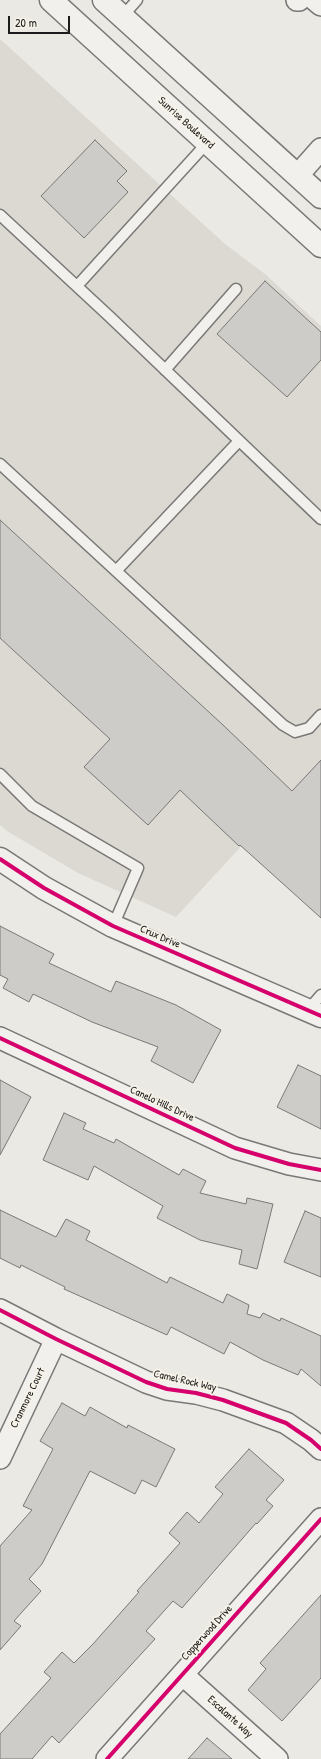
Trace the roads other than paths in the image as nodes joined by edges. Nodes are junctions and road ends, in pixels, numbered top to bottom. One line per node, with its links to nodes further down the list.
1 (51, 0): 7 (main road, Sunrise Boulevard)
2 (104, 0): 6 (main road)
3 (137, 0): 6 (lane)
4 (316, 0): 5 (street)
5 (321, 5)
6 (122, 17): 9 (main road)
7 (207, 142): 12 (main road, Sunrise Boulevard); 13 (lane)
8 (321, 149): 9 (street)
9 (298, 175): 10 (main road)
10 (321, 197)
11 (0, 215): 13 (lane)
12 (321, 246)
13 (77, 286): 15 (lane)
14 (236, 289): 15 (lane)
15 (165, 370): 16 (lane)
16 (239, 440): 18 (lane); 19 (lane)
17 (0, 464): 19 (lane)
18 (321, 519)
19 (116, 571): 20 (lane)
20 (321, 715)
21 (0, 774): 23 (lane)
22 (0, 860): 23 (main road, Crux Drive)
23 (114, 926): 24 (main road, Crux Drive)
24 (317, 1007)
25 (0, 1038): 26 (street, Canelo Hills Drive)
26 (321, 1170)
27 (0, 1310): 28 (street, Camel Rock Way)
28 (56, 1339): 29 (street, Camel Rock Way); 30 (street, Cranmore Court)
29 (321, 1449)
30 (0, 1458)
31 (321, 1519): 32 (street, Copperwood Drive)
32 (183, 1675): 33 (street, Copperwood Drive); 34 (street, Escalante Way)
33 (107, 1759)
34 (277, 1759)

